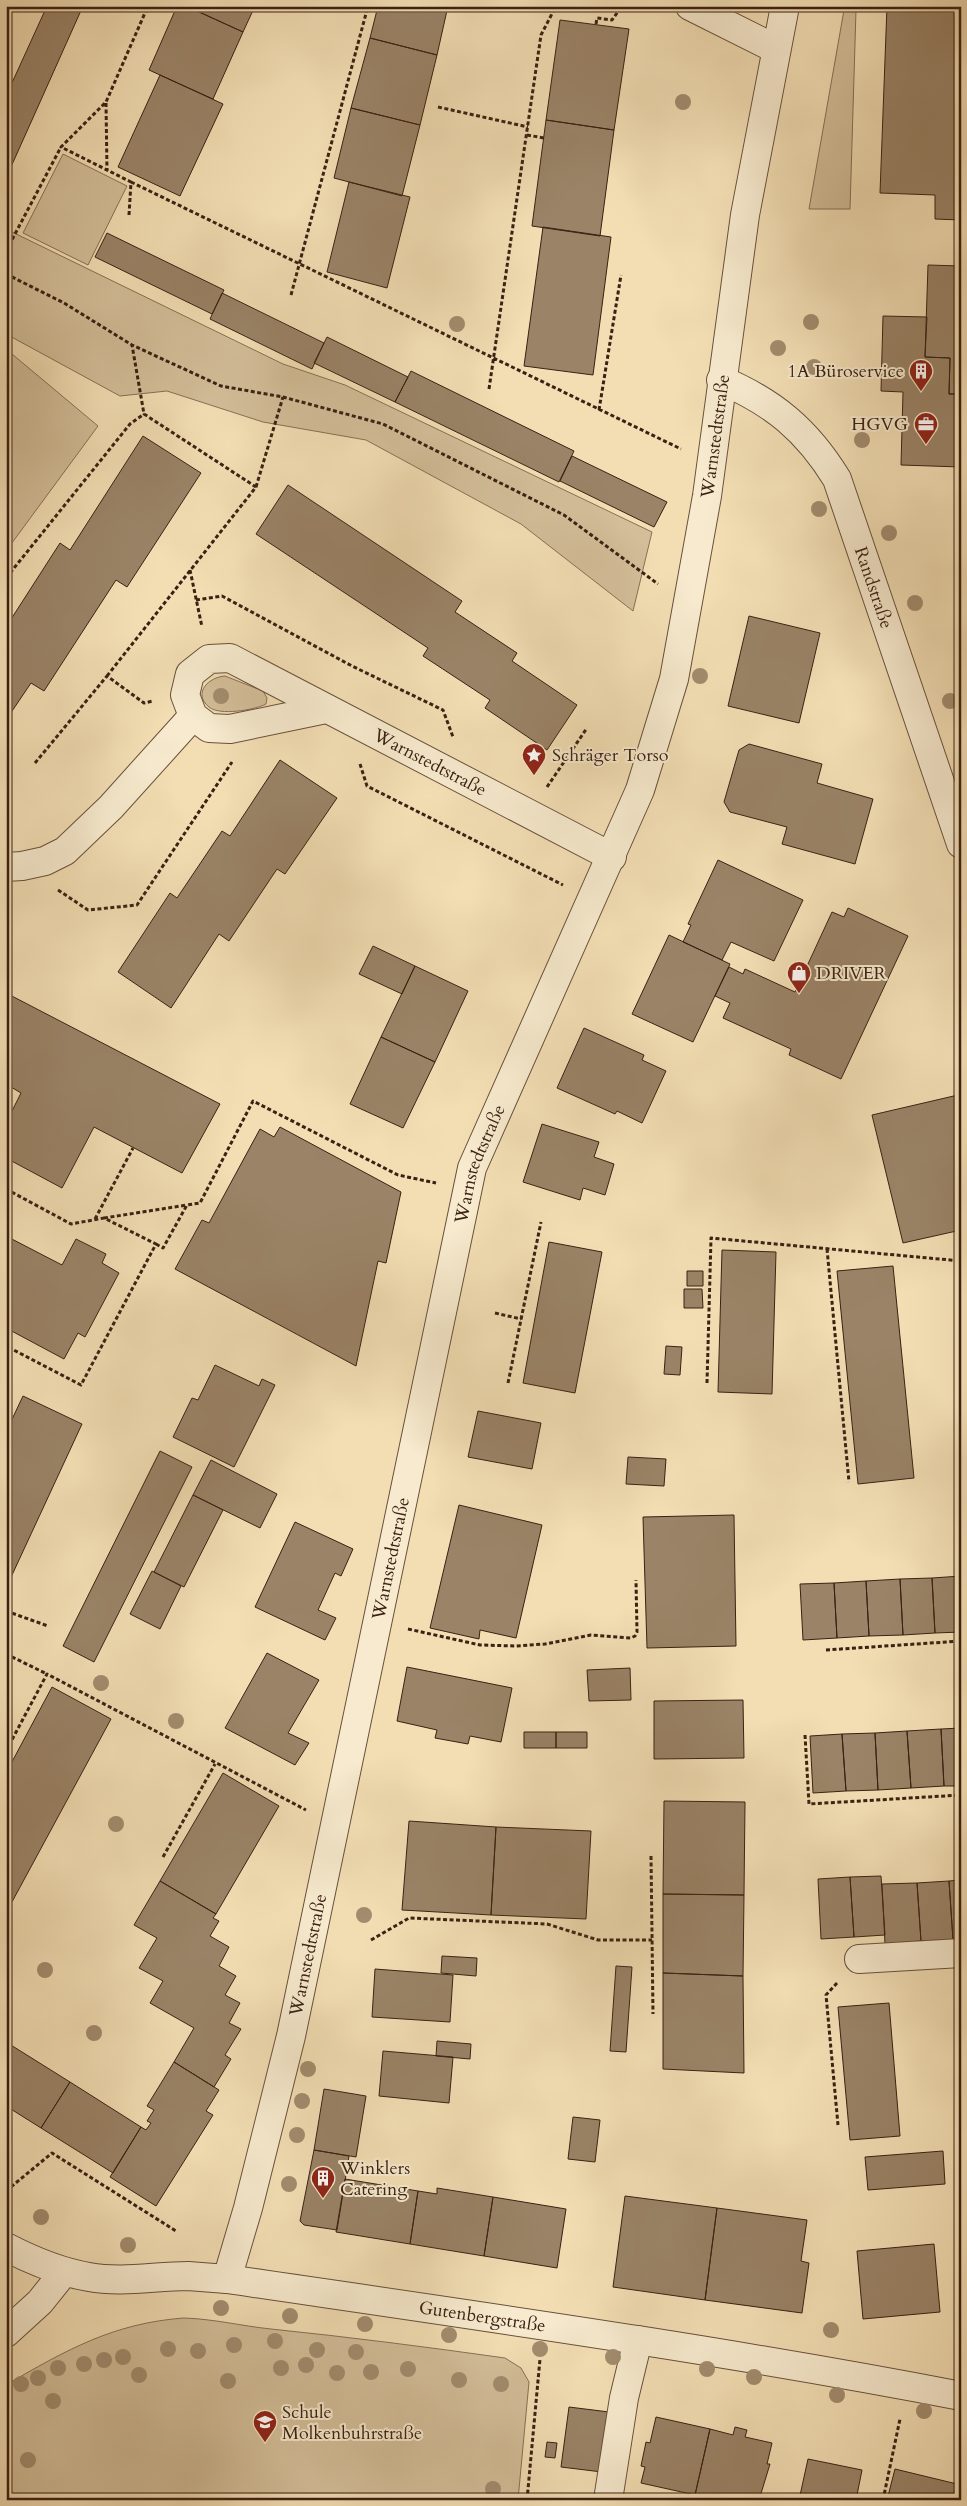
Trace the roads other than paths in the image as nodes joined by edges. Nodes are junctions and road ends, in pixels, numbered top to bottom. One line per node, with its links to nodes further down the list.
1 (690, 6): 3 (street)
2 (785, 6): 3 (street, Warnstedtstraße)
3 (776, 49): 4 (street, Warnstedtstraße)
4 (721, 380): 7 (street, Randstraße); 8 (street, Warnstedtstraße)
5 (189, 706): 6 (street); 6 (street, Warnstedtstraße); 9 (street)
6 (336, 714): 8 (street, Warnstedtstraße)
7 (961, 844)
8 (612, 857): 14 (street, Warnstedtstraße)
9 (14, 867)
10 (961, 1953): 11 (street)
11 (859, 1959)
12 (6, 2247): 13 (street, Gutenbergstraße)
13 (64, 2272): 14 (street, Gutenbergstraße); 15 (street)
14 (227, 2279): 16 (street, Gutenbergstraße)
15 (6, 2333)
16 (638, 2340): 17 (street, Gutenbergstraße); 18 (street)
17 (961, 2396)
18 (608, 2500)

